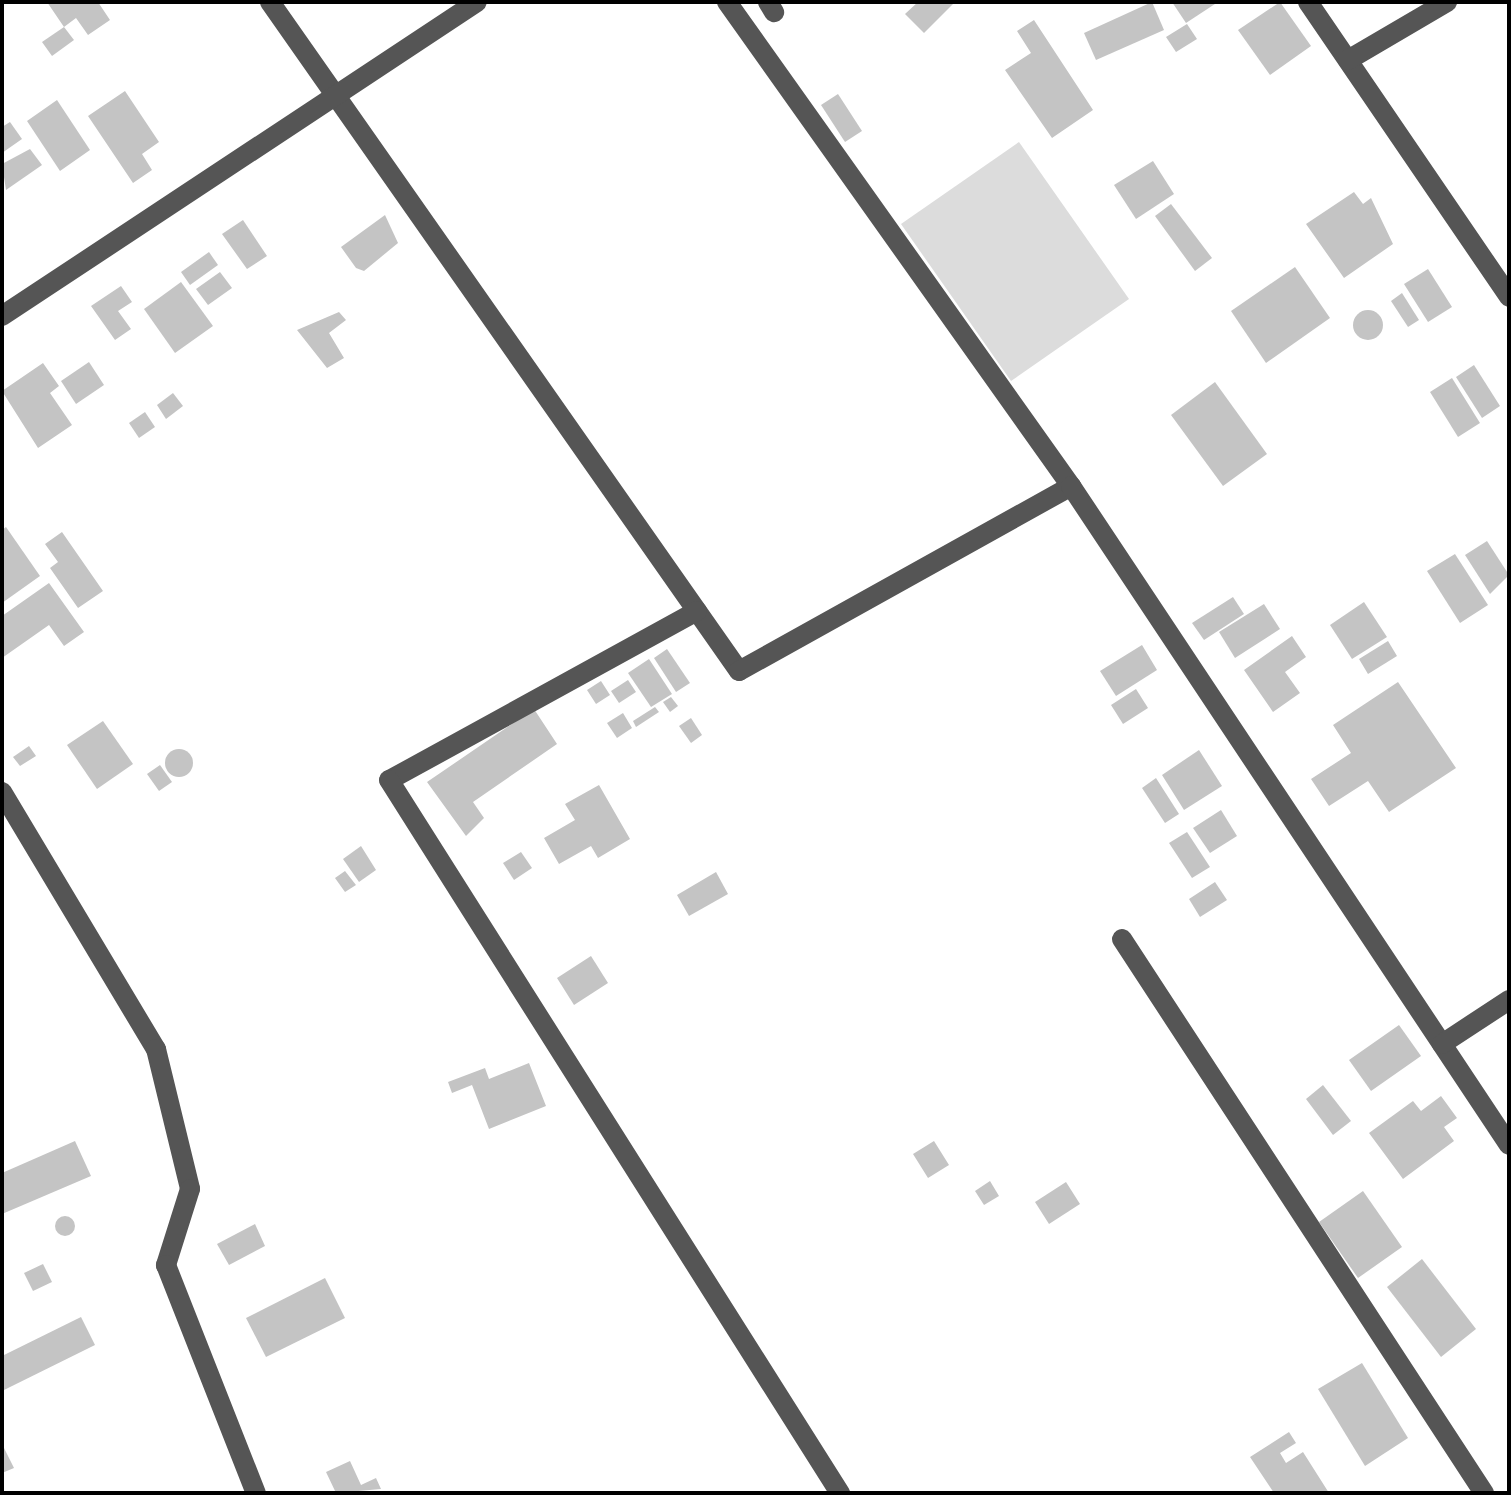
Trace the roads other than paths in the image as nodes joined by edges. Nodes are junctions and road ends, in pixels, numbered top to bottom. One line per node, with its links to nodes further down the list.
1 (270, 2): 7 (street)
2 (477, 2): 7 (street)
3 (727, 2): 10 (street)
4 (1308, 2): 6 (street)
5 (1447, 2): 6 (street)
6 (1348, 60): 8 (street)
7 (334, 101): 9 (street); 11 (street)
8 (1509, 297)
9 (2, 316)
10 (1071, 486): 11 (street); 15 (street)
11 (697, 611): 18 (street)
12 (2, 792): 17 (street)
13 (1122, 939): 19 (street)
14 (1509, 1000): 15 (street)
15 (1442, 1044): 16 (street)
16 (1509, 1145)
17 (256, 1493)
18 (840, 1493)
19 (1484, 1493)

